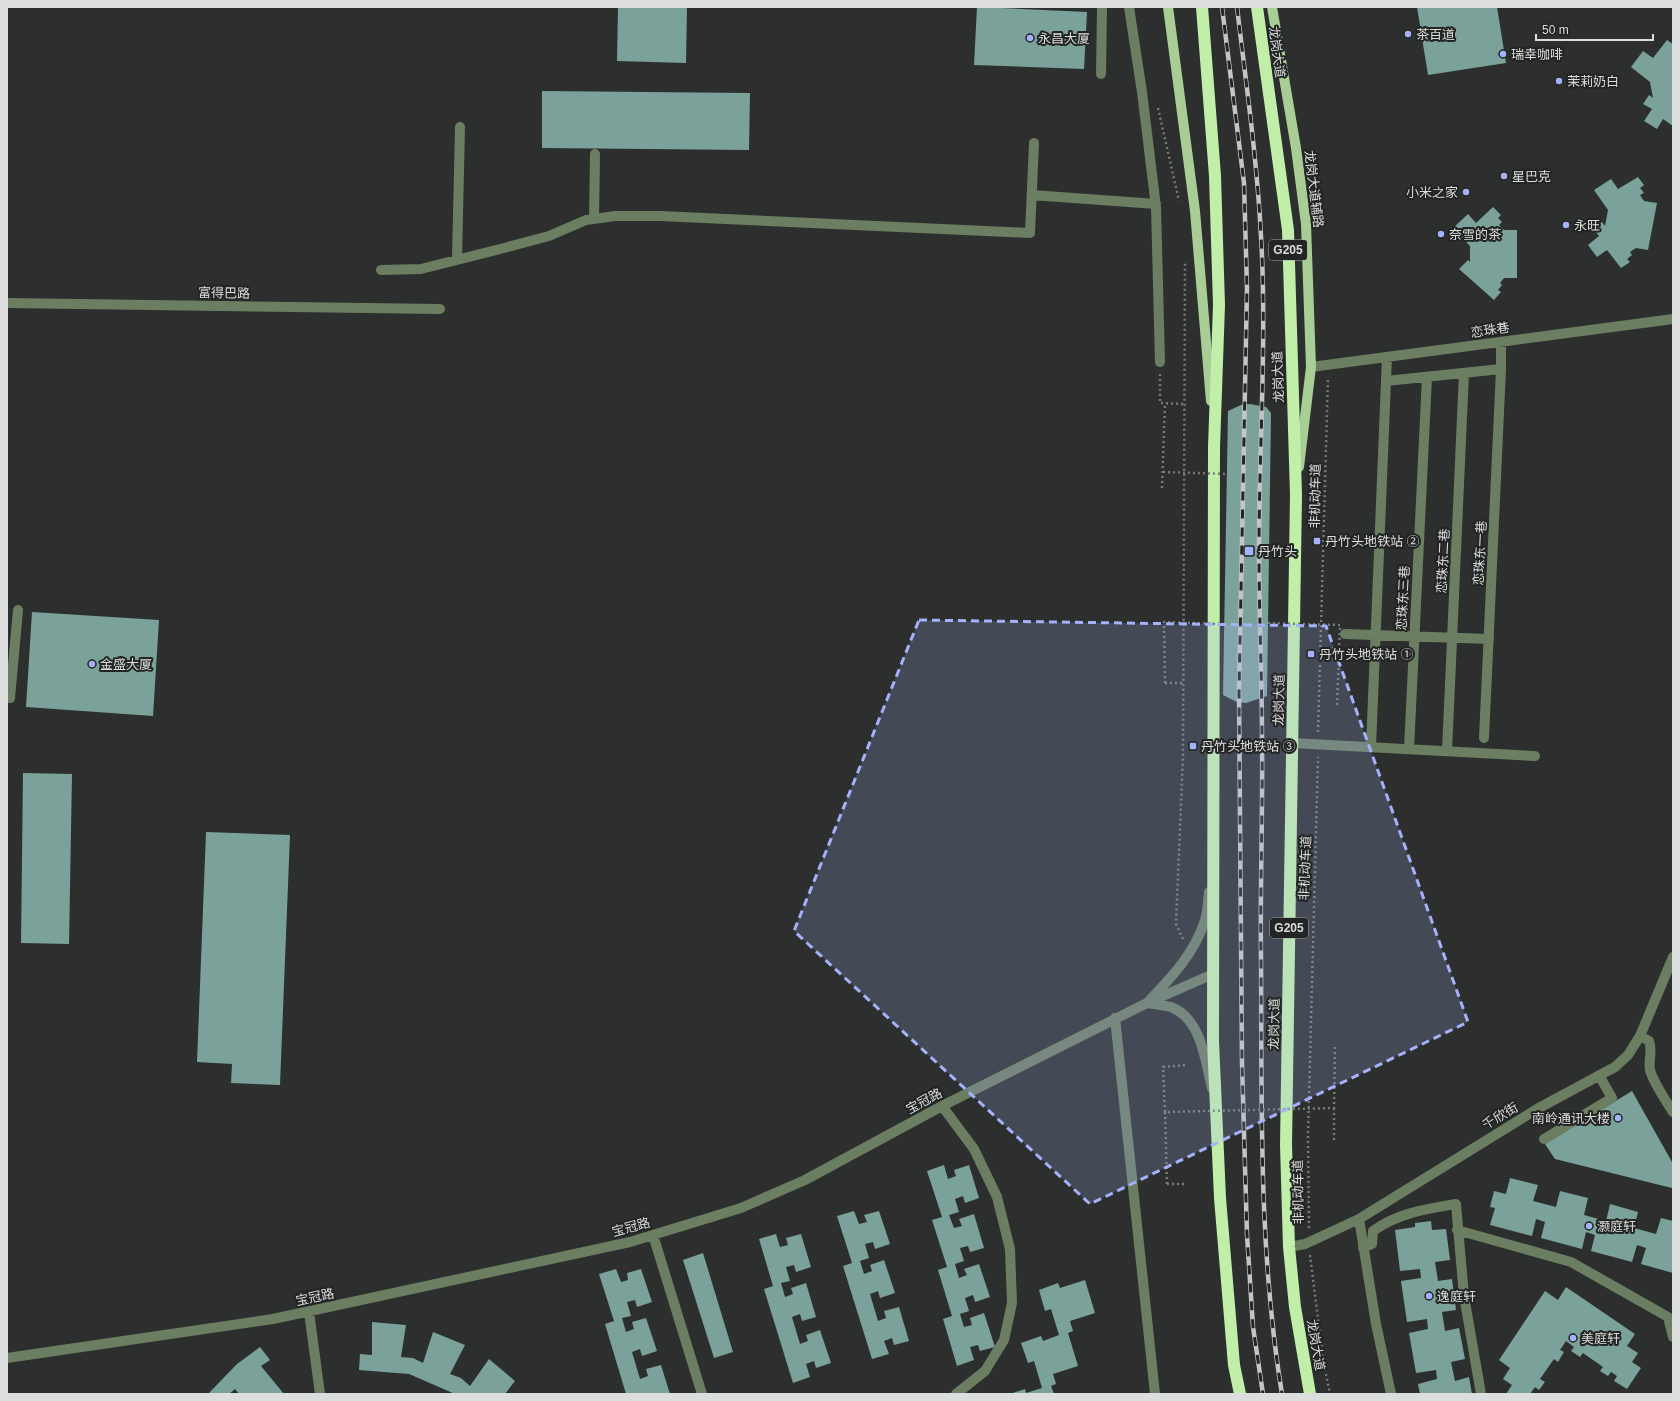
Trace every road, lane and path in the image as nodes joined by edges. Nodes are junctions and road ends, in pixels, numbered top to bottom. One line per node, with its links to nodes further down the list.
1 (1102, 7): 7 (street)
2 (1129, 7): 13 (street)
3 (1202, 7): 33 (highway)
4 (1257, 7): 37 (highway, 龙岗大道 / G205)
5 (1272, 7): 26 (main road, 龙岗大道辅路)
6 (1168, 8): 33 (main road)
7 (1101, 74)
8 (1158, 106): 14 (path)
9 (460, 127): 16 (street)
10 (1034, 143): 12 (street)
11 (595, 154): 15 (street)
12 (1032, 195): 13 (street); 15 (street)
13 (1156, 204): 24 (street)
14 (1181, 208)
15 (594, 219): 16 (street)
16 (457, 259): 18 (street)
17 (1185, 261): 32 (path)
18 (381, 270)
19 (7, 303): 20 (street, 富得巴路)
20 (440, 308)
21 (1673, 319): 22 (street, 恋珠巷)
22 (1502, 342): 23 (street, 恋珠巷); 27 (street, 恋珠东一巷)
23 (1387, 357): 25 (street, 恋珠巷); 30 (street)
24 (1160, 362): 31 (path)
25 (1328, 365): 26 (street, 恋珠巷); 51 (path, 非机动车道)
26 (1311, 367): 37 (main road, 龙岗大道辅路)
27 (1501, 369): 28 (street); 45 (street, 恋珠东一巷)
28 (1464, 373): 29 (street); 44 (street, 恋珠东二巷)
29 (1427, 377): 30 (street); 43 (street, 恋珠东三巷)
30 (1386, 381): 42 (street)
31 (1165, 403): 32 (path); 34 (path)
32 (1186, 404): 46 (path)
33 (1214, 447): 56 (highway)
34 (1163, 472): 35 (path, bridge); 36 (path)
35 (1227, 474)
36 (1162, 488)
37 (1296, 495): 50 (highway, 龙岗大道 / G205)
38 (18, 610): 47 (street)
39 (1268, 623): 48 (path, bridge)
40 (1224, 624): 46 (path, bridge)
41 (1345, 634): 42 (street)
42 (1376, 635): 43 (street); 52 (street)
43 (1414, 635): 44 (street); 53 (street, 恋珠东三巷)
44 (1452, 637): 45 (street); 54 (street, 恋珠东二巷)
45 (1489, 639): 49 (street, 恋珠东一巷)
46 (1184, 684): 57 (path)
47 (7, 698)
48 (1337, 706)
49 (1484, 738)
50 (1292, 743): 51 (street); 78 (highway, 龙岗大道 / G205)
51 (1318, 745): 52 (street); 77 (path, 非机动车道)
52 (1371, 748): 53 (street)
53 (1409, 749): 54 (street)
54 (1447, 751): 55 (street)
55 (1535, 756)
56 (1213, 858): 59 (highway); 60 (street)
57 (1183, 942)
58 (1673, 957): 62 (street, 千欣街)
59 (1213, 974): 60 (street, 宝冠路); 66 (highway)
60 (1147, 1003): 61 (street, 宝冠路); 66 (street)
61 (1115, 1018): 67 (street, 宝冠路); 86 (street)
62 (1640, 1036): 65 (street, 千欣街); 70 (street)
63 (1335, 1047): 68 (path, bridge)
64 (1185, 1065): 69 (path)
65 (1599, 1076): 71 (street); 74 (street, 千欣街)
66 (1216, 1104): 87 (highway)
67 (942, 1106): 76 (street, 宝冠路); 85 (street)
68 (1334, 1108): 69 (path, bridge); 72 (path)
69 (1165, 1112): 73 (path, bridge)
70 (1673, 1112)
71 (1544, 1139)
72 (1334, 1140)
73 (1186, 1184)
74 (1359, 1219): 77 (street, 千欣街); 79 (street)
75 (1458, 1230): 79 (street); 81 (street); 91 (street)
76 (653, 1235): 80 (street, 宝冠路); 84 (street)
77 (1309, 1242): 78 (street, 千欣街); 89 (path, 非机动车道)
78 (1289, 1247): 88 (highway, 龙岗大道 / G205)
79 (1363, 1248): 90 (street)
80 (309, 1312): 82 (street, 宝冠路); 83 (street)
81 (1673, 1337)
82 (7, 1358)
83 (320, 1394)
84 (702, 1394)
85 (956, 1394)
86 (1155, 1394)
87 (1240, 1394)
88 (1310, 1394)
89 (1330, 1394)
90 (1391, 1394)
91 (1481, 1394)

